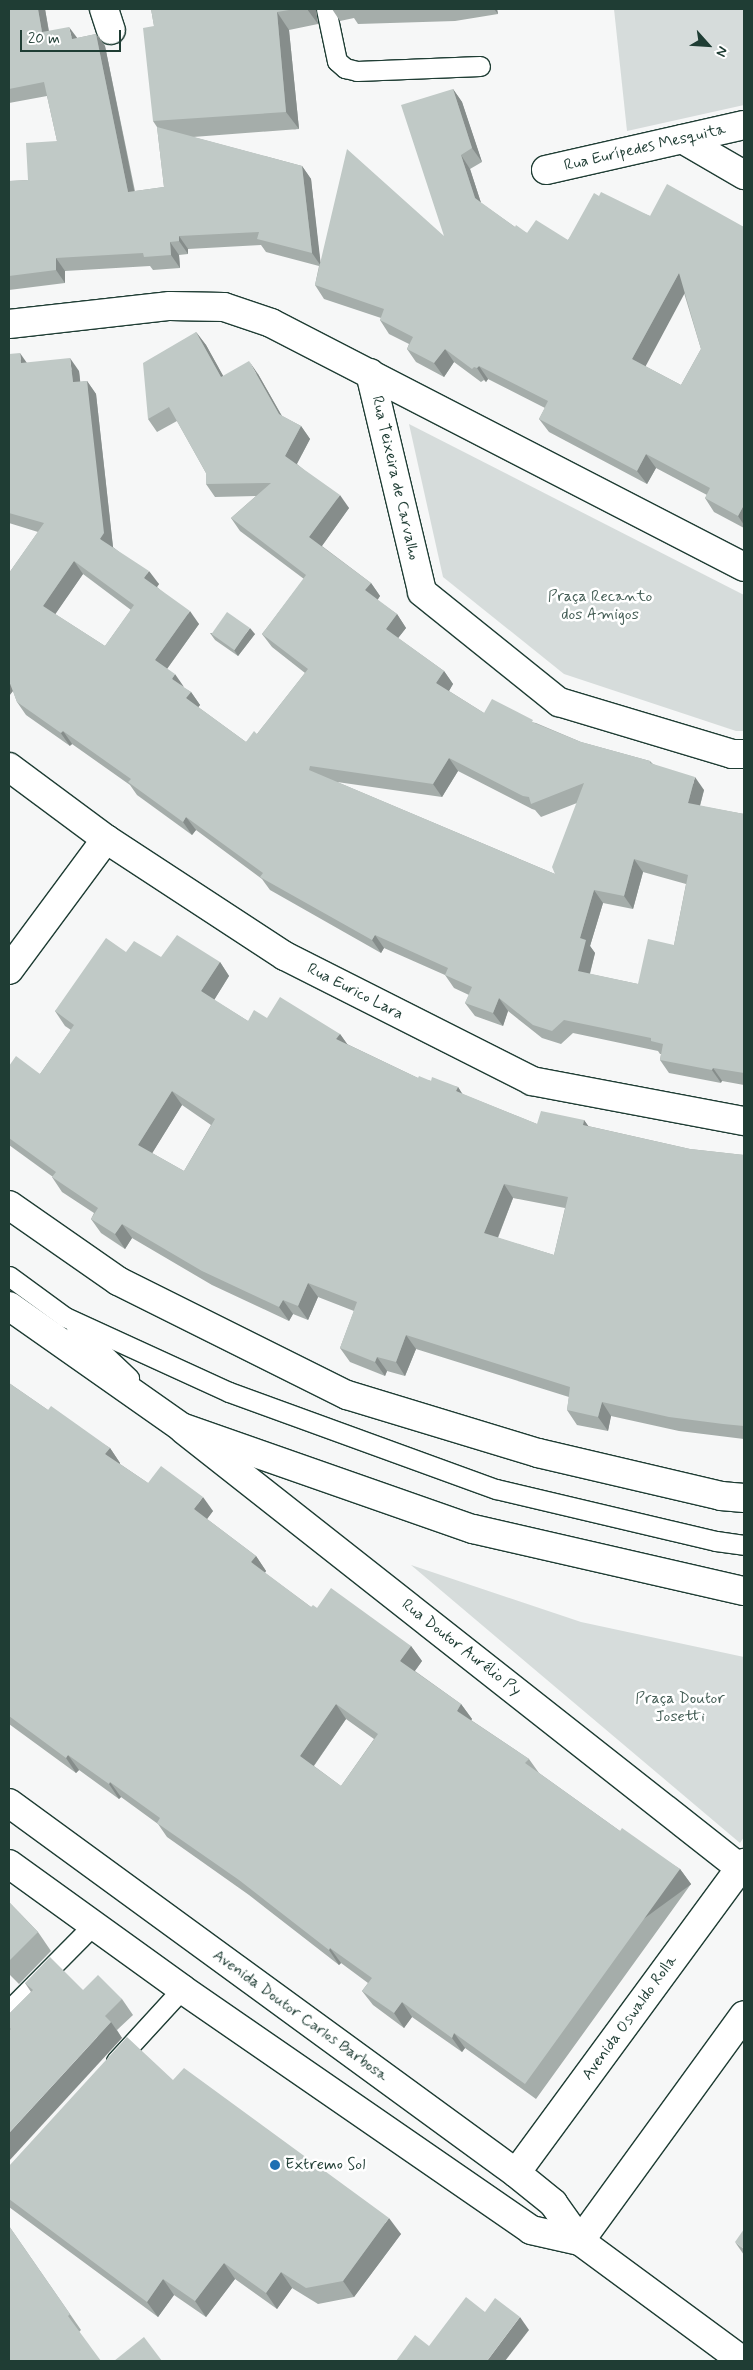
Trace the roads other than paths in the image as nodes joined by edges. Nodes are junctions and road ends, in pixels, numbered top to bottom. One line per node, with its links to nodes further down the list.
1 (326, 9): 2 (lane)
2 (480, 66)
3 (744, 125): 4 (street, Rua Eurípedes Mesquita)
4 (682, 139): 5 (street, Rua Eurípedes Mesquita); 6 (street)
5 (546, 170)
6 (744, 175)
7 (9, 324): 8 (street, Rua Teixeira de Carvalho)
8 (370, 373): 9 (street); 10 (street, Rua Teixeira de Carvalho)
9 (744, 567)
10 (744, 754)
11 (9, 767): 12 (street, Rua Eurico Lara)
12 (106, 839): 13 (street); 14 (street, Rua Eurico Lara)
13 (9, 970)
14 (744, 1121)
15 (9, 1205): 20 (street)
16 (9, 1276): 18 (lane)
17 (9, 1306): 19 (street)
18 (64, 1317): 19 (lane); 21 (lane)
19 (181, 1427): 22 (street); 25 (street, Rua Doutor Aurélio Py)
20 (744, 1498)
21 (744, 1545)
22 (744, 1591)
23 (9, 1803): 31 (street, Avenida Doutor Carlos Barbosa)
24 (9, 1864): 26 (street, Avenida Doutor Carlos Barbosa)
25 (742, 1866): 31 (street, Avenida Oswaldo Rolla)
26 (93, 1925): 27 (street, Avenida Doutor Carlos Barbosa); 28 (lane)
27 (182, 1989): 30 (lane); 32 (street, Avenida Doutor Carlos Barbosa)
28 (9, 2010)
29 (744, 2015): 32 (street)
30 (102, 2076)
31 (516, 2173): 32 (street, Avenida Doutor Carlos Barbosa)
32 (580, 2241): 33 (street, Avenida Doutor Carlos Barbosa)
33 (743, 2361)

